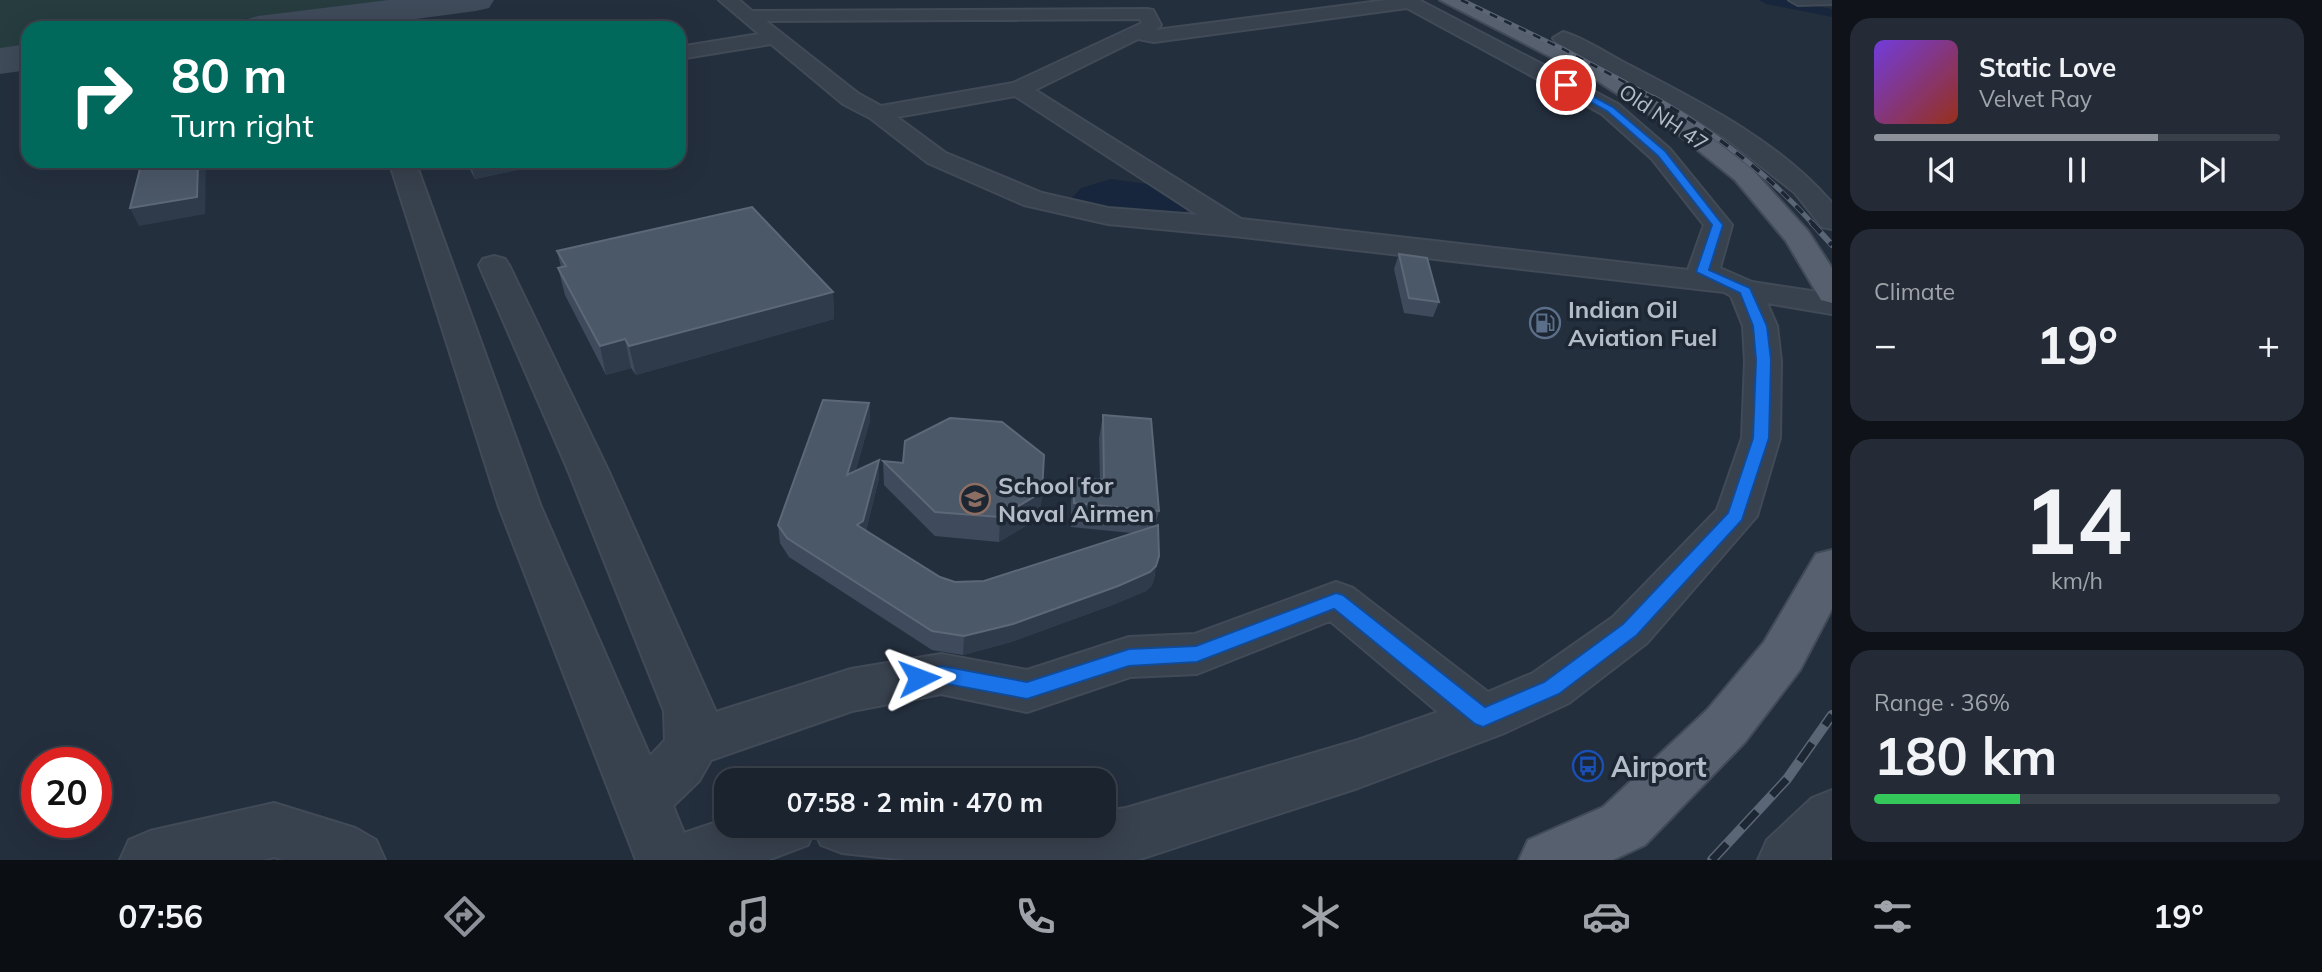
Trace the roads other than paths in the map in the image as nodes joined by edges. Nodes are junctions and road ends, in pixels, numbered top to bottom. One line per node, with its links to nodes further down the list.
1 (728, 0): 5 (street)
2 (1798, 0): 3 (street)
3 (1829, 0)
4 (1422, 1): 6 (street); 16 (street); 17 (main road, Old NH 47)
5 (749, 16): 6 (street); 8 (street)
6 (1135, 33): 10 (street)
7 (1563, 37): 13 (street)
8 (773, 38): 9 (street); 11 (street)
9 (686, 52)
10 (1019, 89): 11 (street); 14 (street)
11 (878, 113): 14 (street)
12 (404, 168): 22 (street)
13 (1832, 221)
14 (1234, 227): 16 (street)
15 (494, 265): 21 (street)
16 (1735, 287): 18 (street); 20 (street)
17 (1832, 293)
18 (1832, 304)
19 (1832, 566): 32 (main road)
20 (1483, 718): 21 (street); 24 (street)
21 (692, 743): 22 (street)
22 (641, 799): 30 (street)
23 (1832, 817): 33 (street)
24 (1116, 837)
25 (752, 838): 31 (street)
26 (961, 838): 27 (street)
27 (1109, 838)
28 (150, 860): 29 (street)
29 (355, 860)
30 (666, 860)
31 (689, 860)
32 (1549, 860)
33 (1788, 860)

